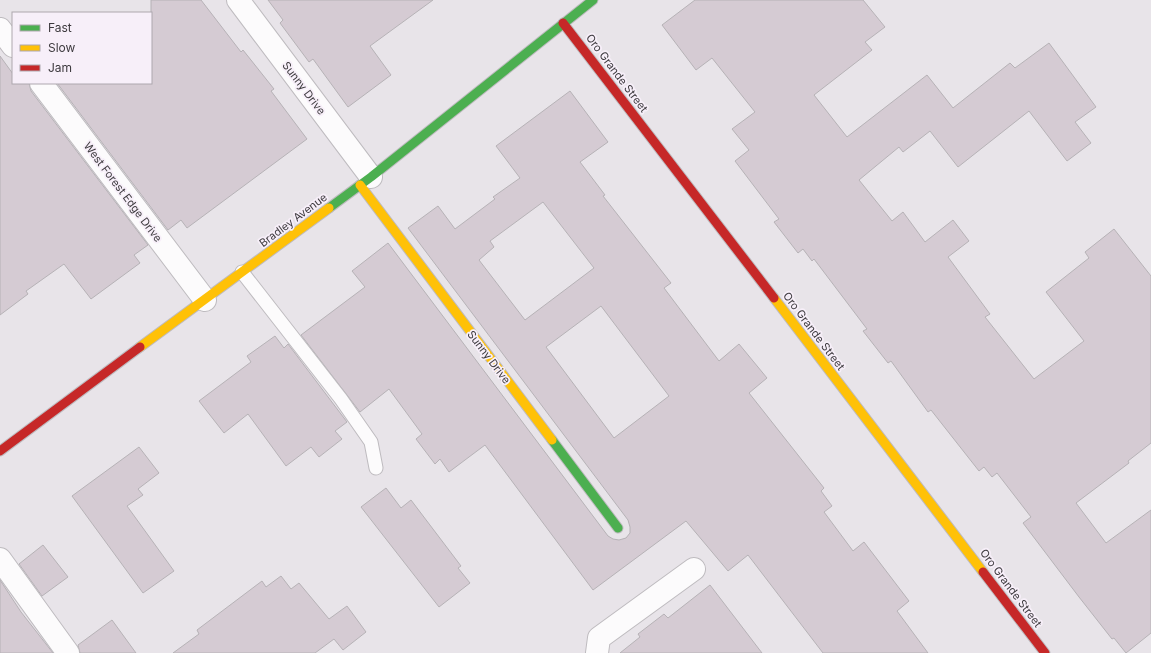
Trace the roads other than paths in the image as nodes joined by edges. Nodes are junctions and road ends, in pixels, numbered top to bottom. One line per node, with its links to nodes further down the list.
1 (238, 0): 7 (street, Sunny Drive)
2 (593, 0): 3 (street, Bradley Avenue)
3 (563, 23): 7 (street, Bradley Avenue); 17 (street, Oro Grande Street)
4 (0, 29): 5 (street)
5 (12, 45)
6 (42, 84): 9 (street, West Forest Edge Drive)
7 (365, 181): 8 (street, Bradley Avenue); 12 (street, Sunny Drive)
8 (242, 272): 9 (street, Bradley Avenue); 11 (lane)
9 (204, 300): 10 (street, Bradley Avenue)
10 (0, 451)
11 (376, 468)
12 (618, 528)
13 (0, 559): 15 (street)
14 (694, 569): 16 (street)
15 (68, 653)
16 (597, 653)
17 (1045, 653)

